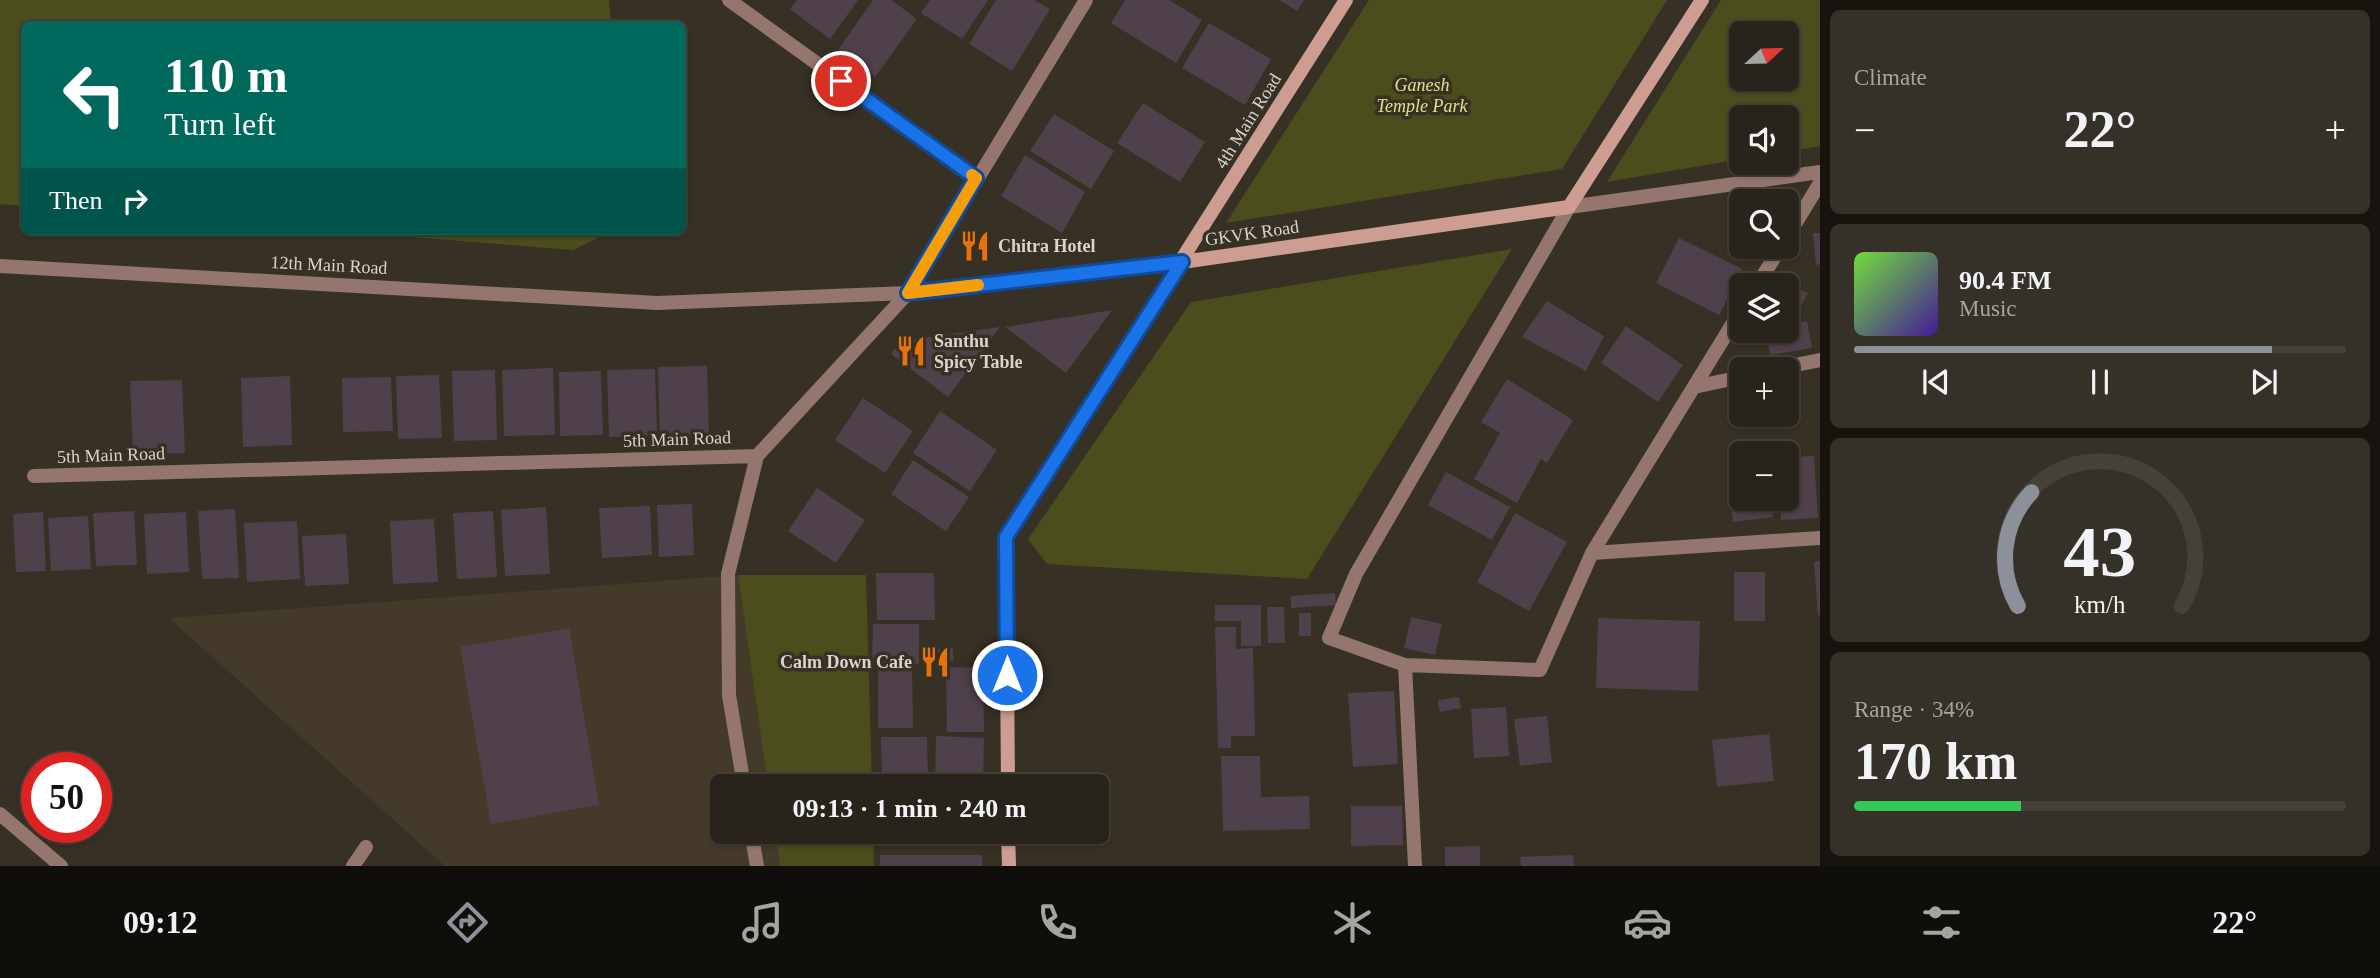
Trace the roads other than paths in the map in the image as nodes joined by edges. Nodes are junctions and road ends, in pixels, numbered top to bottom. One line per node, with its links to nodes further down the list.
1 (729, 0): 6 (street)
2 (1086, 0): 6 (street)
3 (1346, 0): 10 (main road, 4th Main Road)
4 (1702, 0): 8 (main road)
5 (1820, 172): 8 (street)
6 (976, 178): 12 (street)
7 (1820, 183): 9 (street)
8 (1569, 207): 10 (main road, GKVK Road); 22 (street)
9 (1799, 217)
10 (1182, 262): 12 (street, 12th Main Road); 24 (main road)
11 (0, 266): 12 (street, 12th Main Road)
12 (908, 293): 18 (street)
13 (1729, 330): 17 (street)
14 (1820, 360): 15 (street)
15 (1799, 364)
16 (1729, 380): 17 (street)
17 (1694, 387): 21 (street)
18 (757, 456): 19 (street, 5th Main Road); 23 (street)
19 (34, 476)
20 (1820, 538): 21 (street)
21 (1592, 553): 22 (street)
22 (1405, 665): 33 (street)
23 (742, 774)
24 (1008, 774)
25 (0, 814): 29 (street)
26 (753, 844): 31 (street)
27 (1008, 844): 32 (main road)
28 (366, 847): 30 (street)
29 (61, 866)
30 (353, 866)
31 (757, 866)
32 (1009, 866)
33 (1415, 866)

